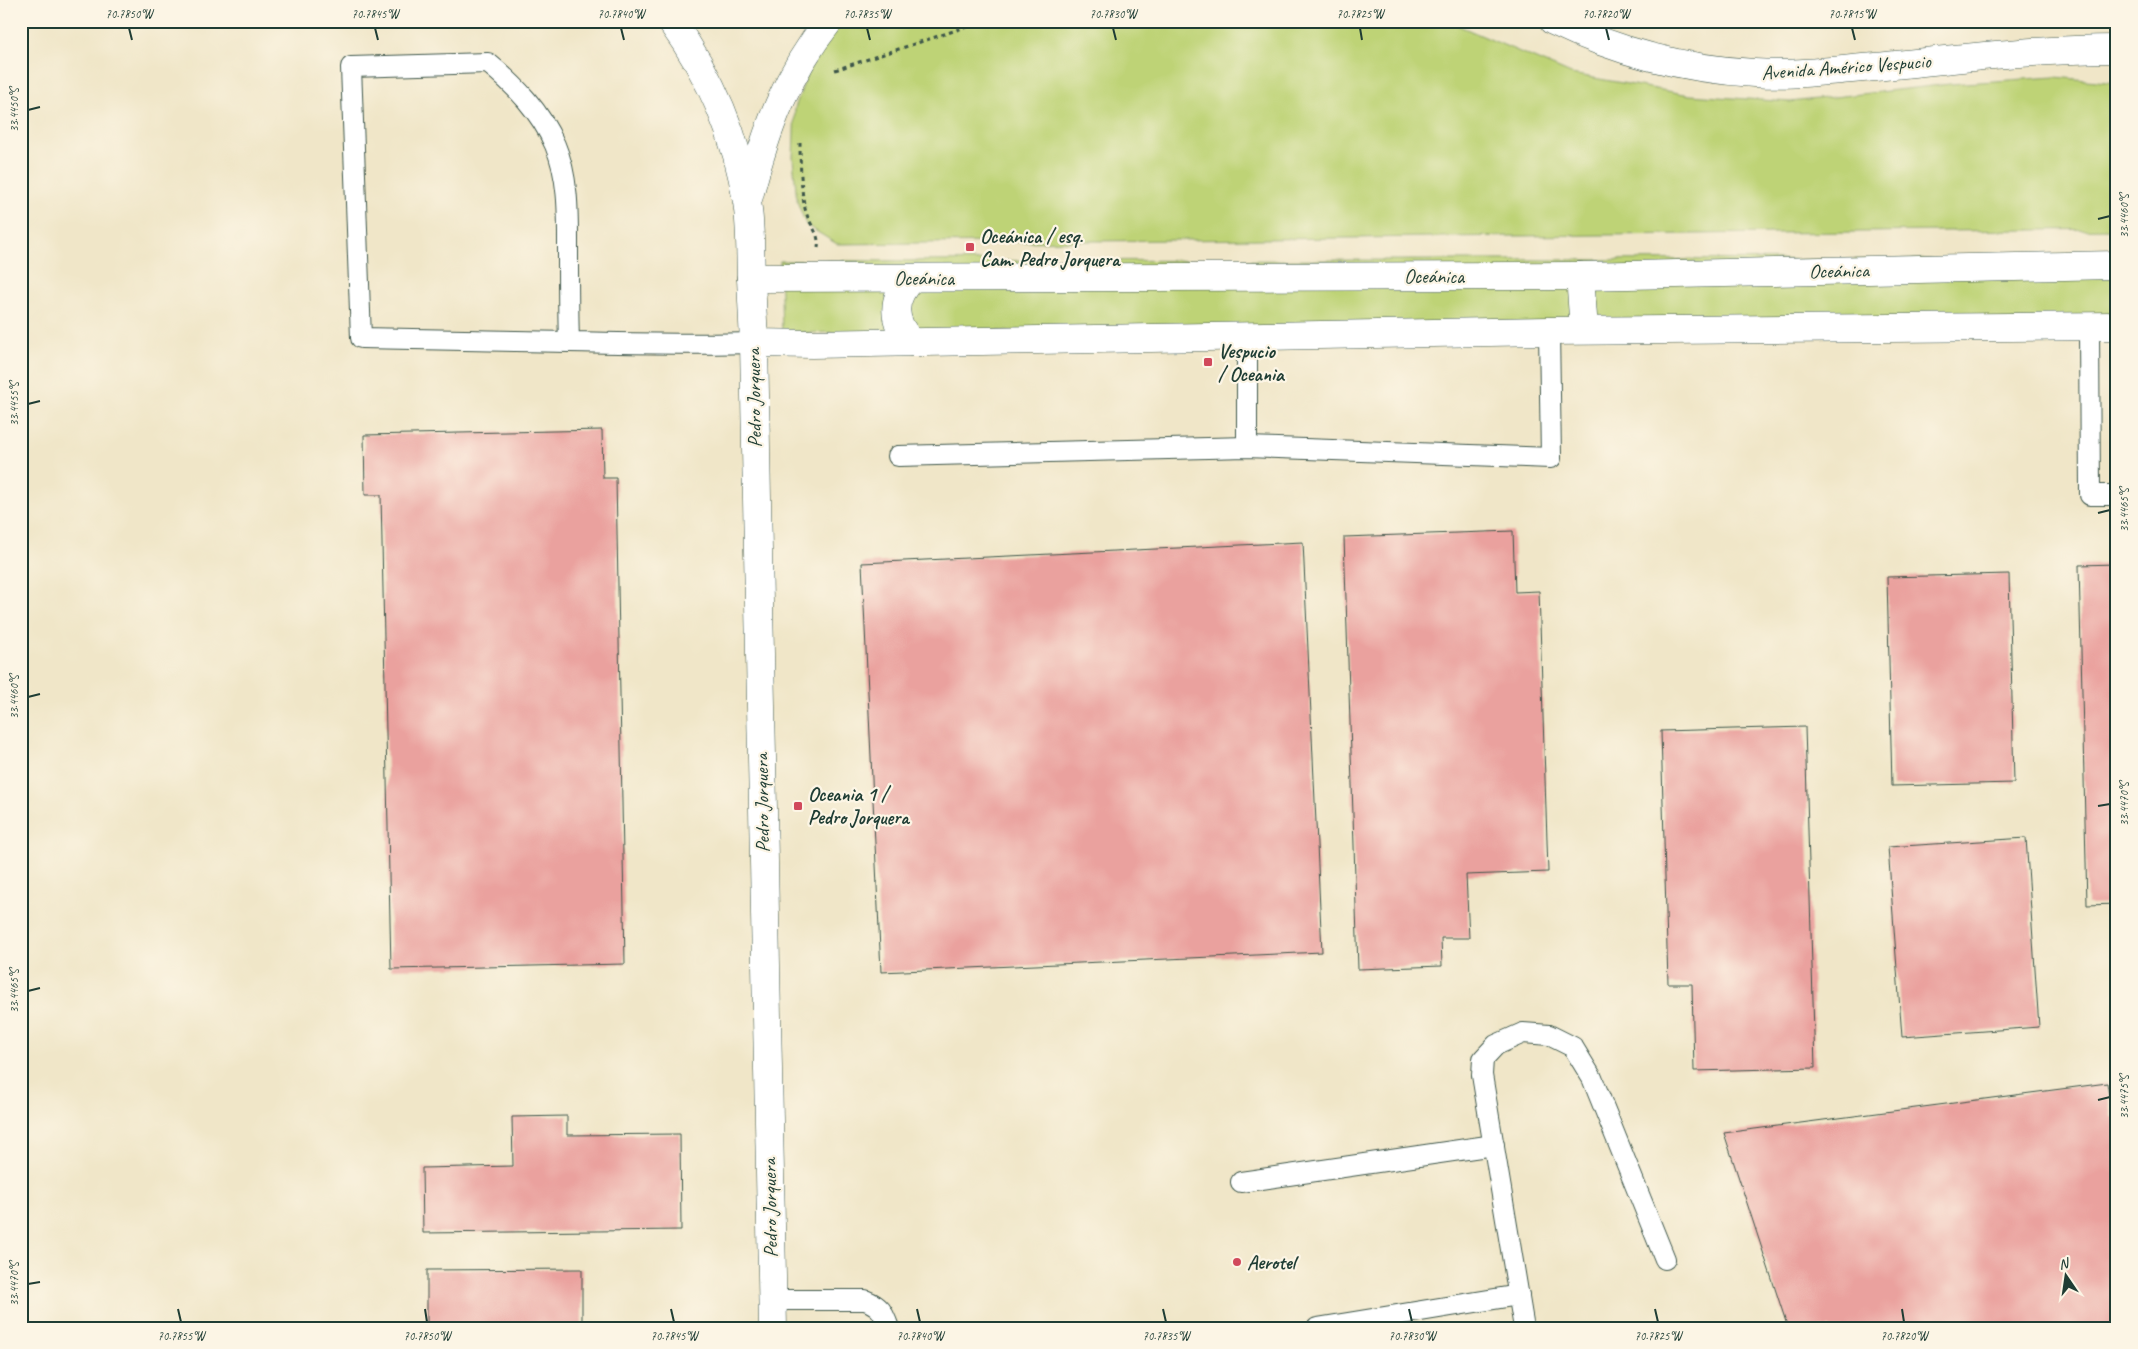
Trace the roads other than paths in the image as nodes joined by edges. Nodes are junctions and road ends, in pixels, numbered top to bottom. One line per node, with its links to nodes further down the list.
1 (671, 21): 5 (main road)
2 (829, 21): 5 (main road)
3 (1553, 21): 4 (main road, Avenida Américo Vespucio)
4 (2117, 49)
5 (748, 203): 8 (main road, Pedro Jorquera)
6 (2117, 265): 7 (main road, Oceánica)
7 (1580, 276): 9 (main road, Oceánica); 12 (main road)
8 (751, 278): 9 (main road, Oceánica); 17 (main road, Pedro Jorquera)
9 (912, 278): 16 (main road)
10 (2089, 326): 11 (main road); 12 (main road); 20 (lane)
11 (2117, 326)
12 (1584, 330): 13 (main road)
13 (1549, 331): 14 (main road); 18 (lane)
14 (1247, 336): 16 (main road); 18 (lane)
15 (569, 342): 15 (lane); 17 (lane)
16 (912, 342): 17 (main road)
17 (754, 343): 25 (main road, Pedro Jorquera)
18 (1247, 447): 19 (lane)
19 (898, 456)
20 (2117, 495)
21 (1494, 1145): 22 (lane); 23 (lane); 24 (lane)
22 (1241, 1182)
23 (1665, 1260)
24 (1519, 1295): 28 (lane); 29 (lane)
25 (772, 1300): 26 (main road, Pedro Jorquera); 27 (lane)
26 (772, 1328)
27 (889, 1328)
28 (1317, 1328)
29 (1524, 1328)

